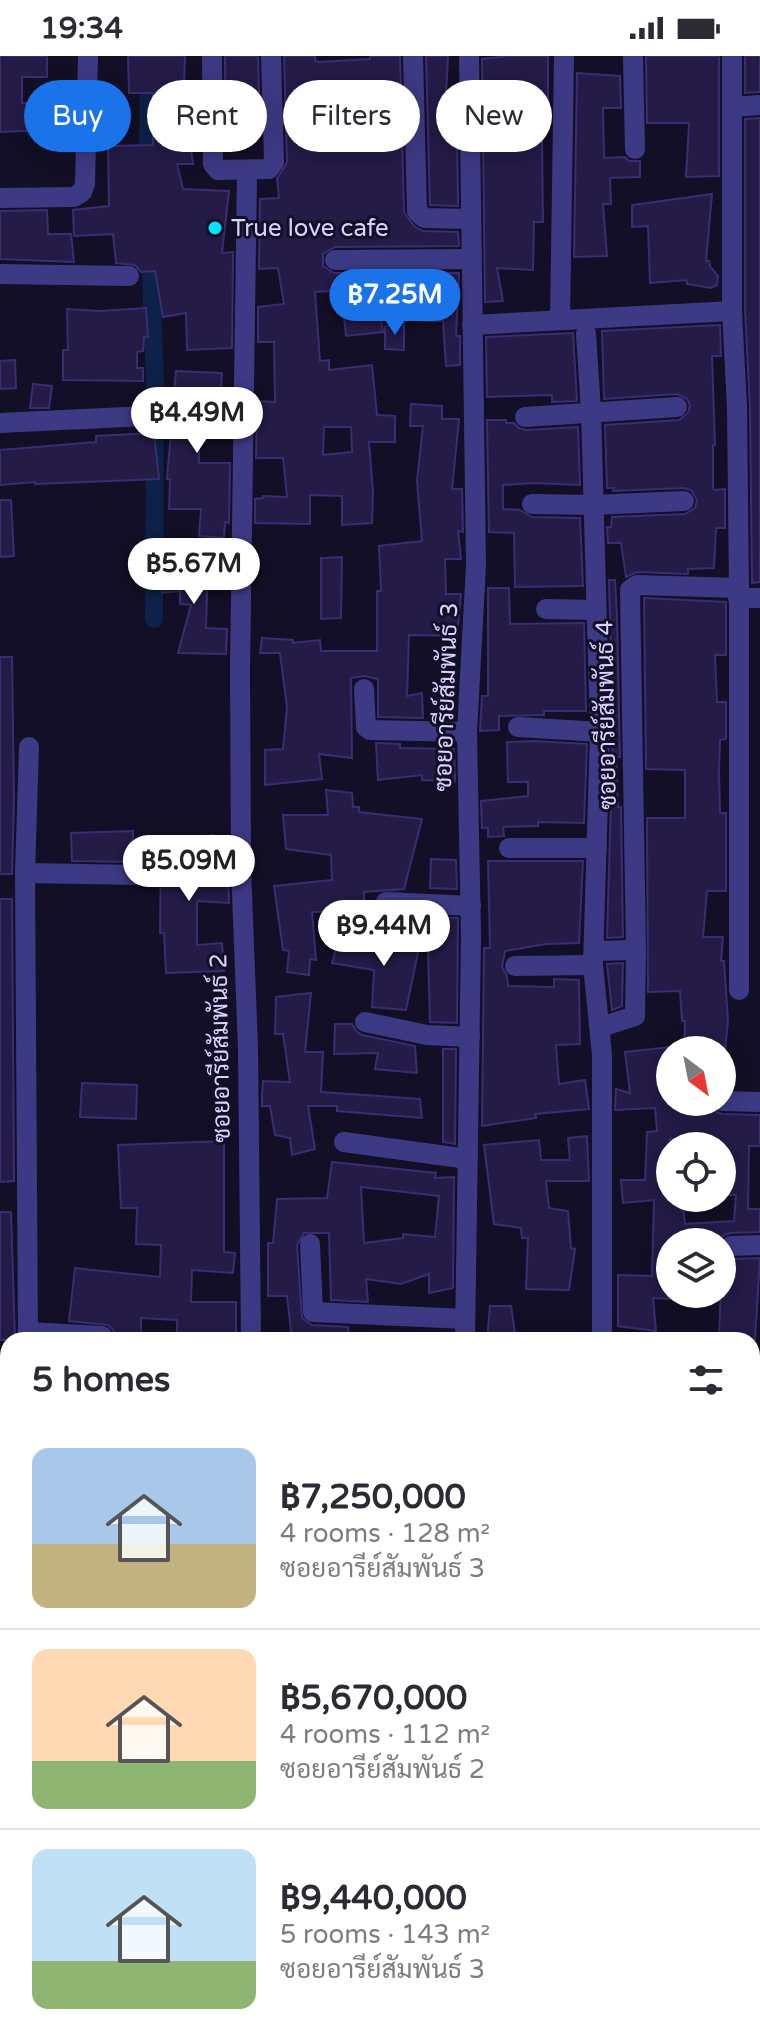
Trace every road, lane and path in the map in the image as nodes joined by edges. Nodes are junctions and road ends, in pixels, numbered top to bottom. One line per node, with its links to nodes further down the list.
1 (88, 56): 13 (street)
2 (212, 56): 12 (street)
3 (271, 56): 12 (street)
4 (413, 56): 14 (street)
5 (469, 56): 14 (street, ซอยอารีย์สัมพันธ์ 3)
6 (564, 56): 20 (street)
7 (633, 56): 11 (street)
8 (732, 56): 10 (street)
9 (760, 105): 10 (street)
10 (733, 107): 19 (street)
11 (635, 149)
12 (247, 171): 62 (street, ซอยอารีย์สัมพันธ์ 2)
13 (0, 198)
14 (471, 219): 15 (street, ซอยอารีย์สัมพันธ์ 3)
15 (471, 259): 16 (street); 21 (street, ซอยอารีย์สัมพันธ์ 3)
16 (335, 260)
17 (0, 274): 18 (street)
18 (129, 276)
19 (732, 311): 20 (street); 31 (street)
20 (560, 320): 21 (street)
21 (472, 325): 37 (street, ซอยอารีย์สัมพันธ์ 3)
22 (586, 334): 24 (street)
23 (677, 407): 24 (street)
24 (591, 411): 26 (street); 30 (street)
25 (146, 416): 27 (street)
26 (525, 417)
27 (0, 423)
28 (684, 501): 30 (street)
29 (532, 504): 30 (street)
30 (593, 505): 34 (street)
31 (738, 593): 32 (street); 46 (street, ซอยอารีย์สัมพันธ์ 4); 49 (street)
32 (760, 598)
33 (546, 609): 34 (street)
34 (596, 610): 38 (street)
35 (364, 689): 37 (street)
36 (518, 727): 38 (street)
37 (467, 732): 45 (street, ซอยอารีย์สัมพันธ์ 3)
38 (600, 732): 41 (street)
39 (29, 747): 42 (street)
40 (509, 848): 41 (street)
41 (597, 848): 47 (street)
42 (25, 873): 43 (street); 61 (street)
43 (141, 875)
44 (386, 902): 45 (street)
45 (471, 906): 52 (street, ซอยอารีย์สัมพันธ์ 3)
46 (636, 950): 47 (street); 51 (street, ซอยอารีย์สัมพันธ์ 4)
47 (594, 958): 48 (street); 51 (street)
48 (515, 966)
49 (739, 990)
50 (365, 1022): 52 (street)
51 (601, 1027): 64 (street)
52 (470, 1037): 56 (street, ซอยอารีย์สัมพันธ์ 3)
53 (736, 1101): 54 (street)
54 (760, 1102)
55 (344, 1142): 56 (street)
56 (468, 1159): 60 (street, ซอยอารีย์สัมพันธ์ 3)
57 (310, 1244): 60 (street)
58 (760, 1245): 59 (street)
59 (736, 1246)
60 (465, 1319): 63 (street, ซอยอารีย์สัมพันธ์ 3)
61 (28, 1332)
62 (251, 1332)
63 (465, 1332)
64 (602, 1332)

